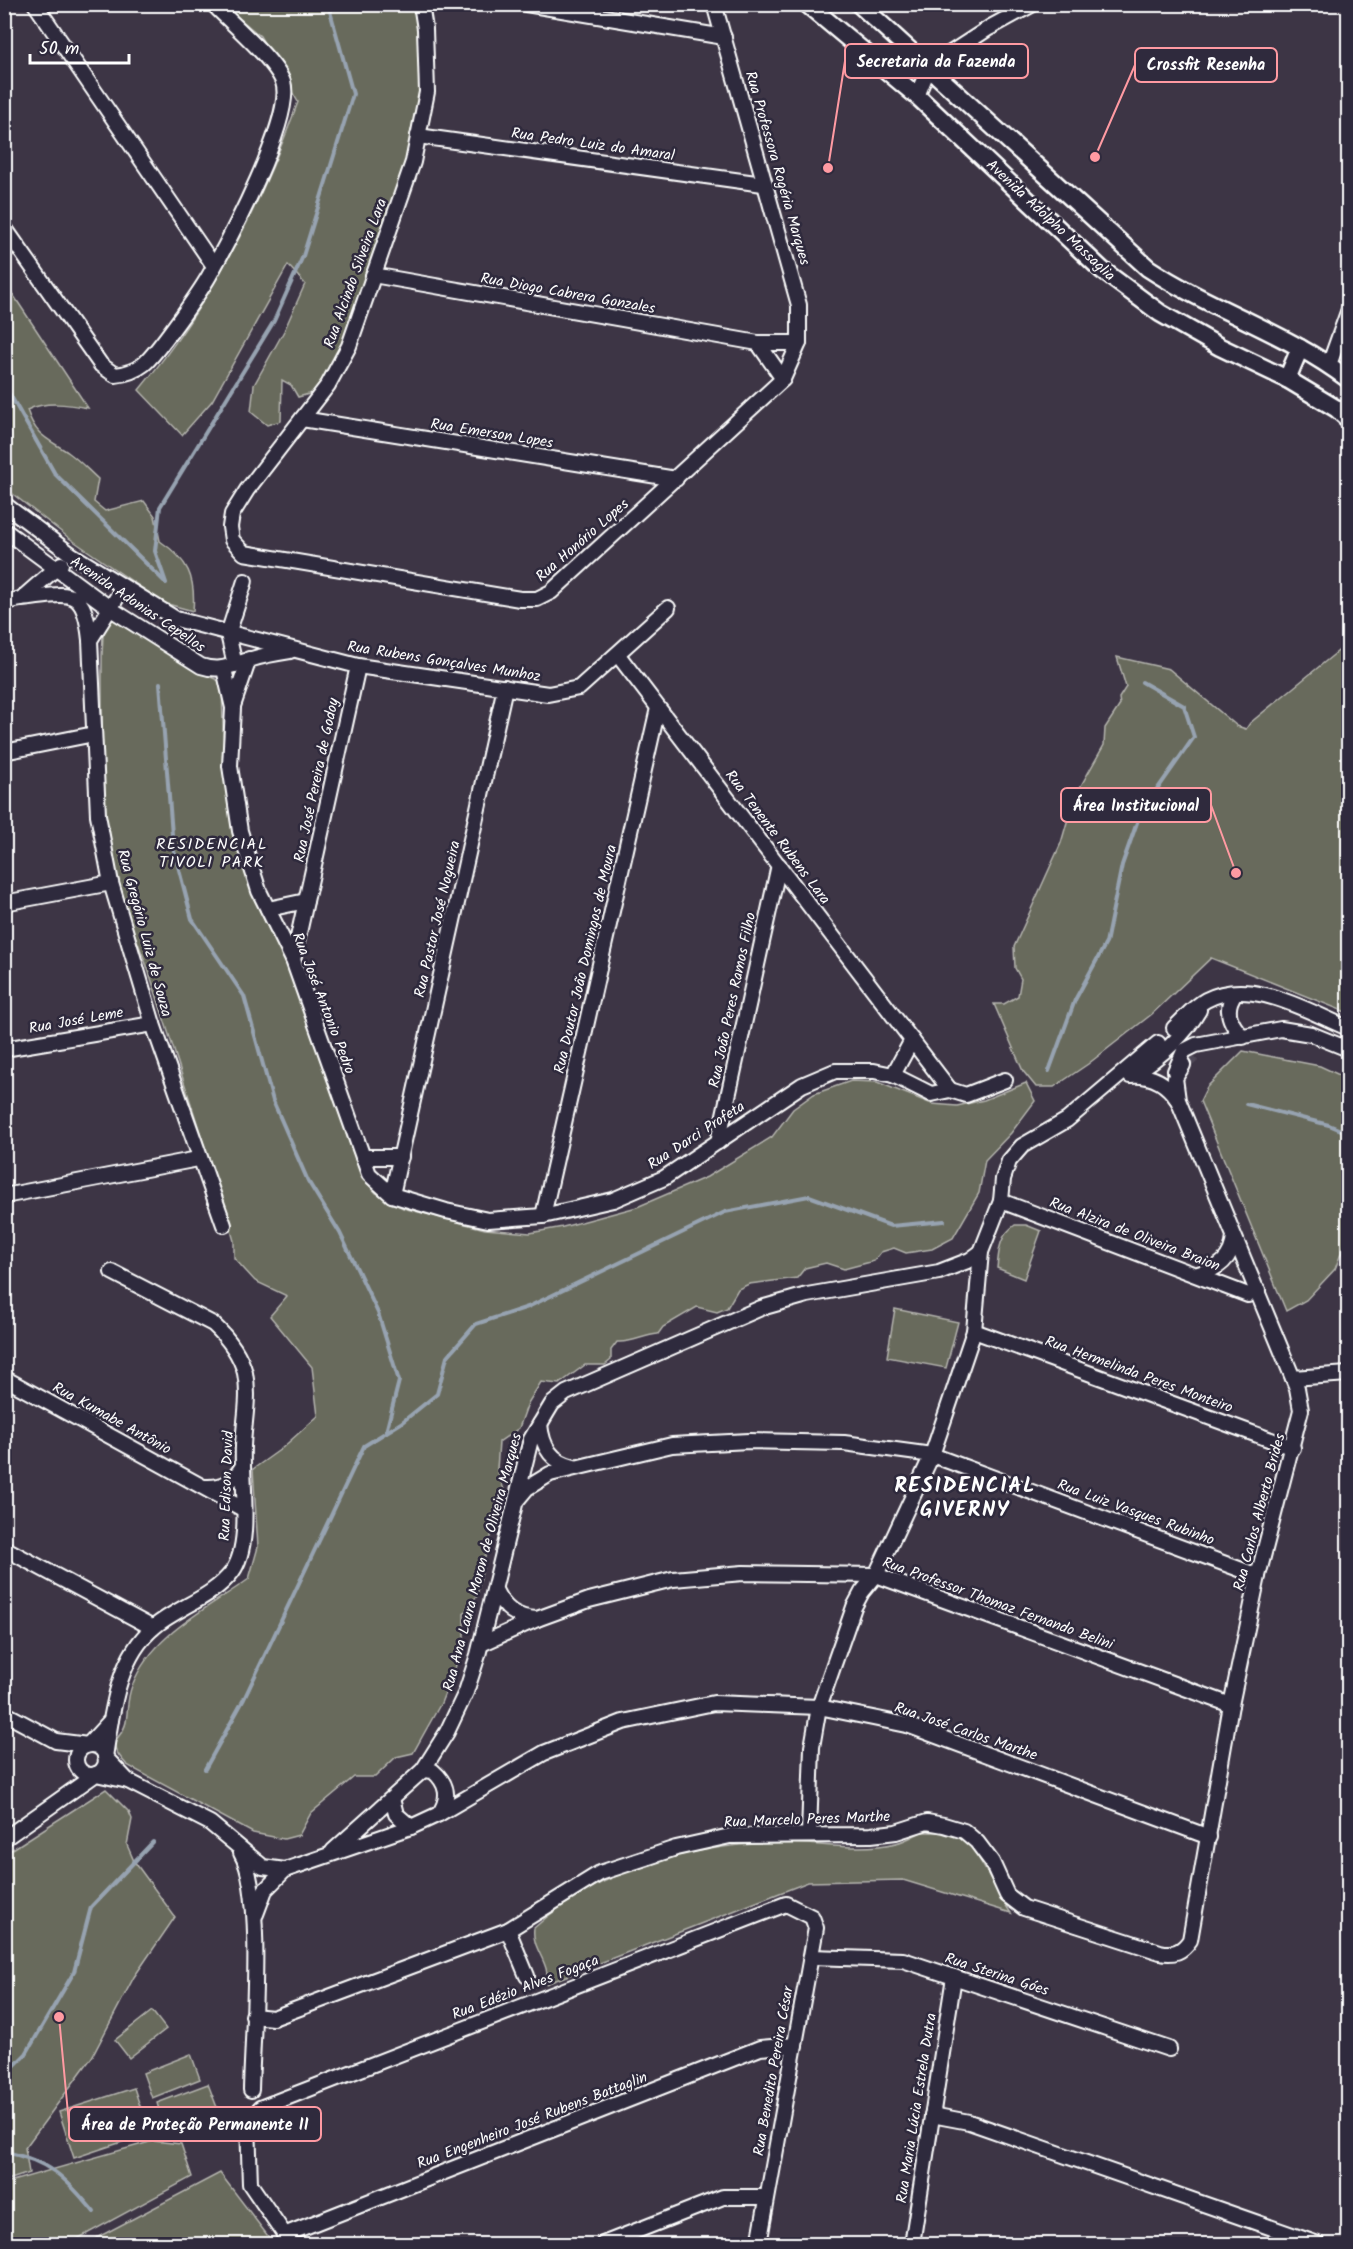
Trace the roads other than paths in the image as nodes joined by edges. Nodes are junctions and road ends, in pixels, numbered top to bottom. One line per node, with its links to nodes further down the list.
1 (35, 4): 16 (street)
2 (213, 4): 16 (street)
3 (421, 4): 13 (street, Rua Alcindo Silveira Lara)
4 (526, 4): 9 (street)
5 (714, 4): 10 (street, Rua Professora Rogéria Marques)
6 (807, 4): 12 (main road, Avenida Adolpho Massaglia)
7 (859, 4): 11 (main road, Avenida Adolpho Massaglia)
8 (1033, 4): 11 (street)
9 (563, 8): 10 (street)
10 (724, 38): 14 (street, Rua Professora Rogéria Marques)
11 (929, 67): 12 (street); 21 (main road, Avenida Adolpho Massaglia)
12 (917, 96): 24 (main road, Avenida Adolpho Massaglia)
13 (418, 136): 14 (street, Rua Pedro Luiz do Amaral); 17 (street, Rua Alcindo Silveira Lara)
14 (763, 184): 20 (street, Rua Professora Rogéria Marques)
15 (4, 227): 16 (street)
16 (214, 266)
17 (373, 275): 19 (street, Rua Diogo Cabrera Gonzales); 26 (street, Rua Alcindo Silveira Lara)
18 (1348, 312): 22 (street)
19 (758, 343): 20 (street, Rua Diogo Cabrera Gonzales); 23 (street)
20 (799, 343): 23 (street, Rua Honório Lopes)
21 (1300, 348): 22 (main road, Avenida Adolpho Massaglia); 24 (main road)
22 (1329, 364): 25 (main road, Avenida Adolpho Massaglia)
23 (783, 379): 28 (street, Rua Honório Lopes)
24 (1287, 379): 27 (main road, Avenida Adolpho Massaglia)
25 (1348, 379)
26 (302, 419): 28 (street, Rua Emerson Lopes); 31 (street, Rua Alcindo Silveira Lara)
27 (1348, 419)
28 (676, 479): 31 (street, Rua Honório Lopes)
29 (4, 504): 32 (street, Avenida Adonias Cepellos)
30 (4, 530): 33 (street, Avenida Adonias Cepellos)
31 (244, 553)
32 (72, 555): 33 (street); 35 (street, Avenida Adonias Cepellos)
33 (56, 569): 36 (street); 39 (street, Avenida Adonias Cepellos)
34 (244, 581): 40 (street)
35 (123, 588): 39 (street); 40 (street, Avenida Adonias Cepellos)
36 (21, 599): 37 (street); 41 (street, Rua Gregório Luiz de Souza)
37 (4, 602)
38 (668, 608): 43 (street, Rua Rubens Gonçalves Munhoz)
39 (111, 609): 41 (street); 46 (street, Avenida Adonias Cepellos)
40 (228, 634): 42 (street, Avenida Adonias Cepellos); 46 (street, Rua José Antonio Pedro)
41 (90, 640): 50 (street, Rua Gregório Luiz de Souza)
42 (294, 650): 44 (street); 45 (street, Rua Rubens Gonçalves Munhoz)
43 (618, 655): 47 (street, Rua Rubens Gonçalves Munhoz); 49 (street, Rua Tenente Rubens Lara)
44 (249, 659): 46 (street); 48 (street, Rua José Antonio Pedro)
45 (358, 666): 47 (street, Rua Rubens Gonçalves Munhoz); 54 (street, Rua José Pereira de Godoy)
46 (230, 667): 48 (street, Rua José Antonio Pedro)
47 (505, 687): 80 (street, Rua Pastor José Nogueira)
48 (233, 708): 56 (street, Rua José Antonio Pedro)
49 (658, 708): 52 (street, Rua Tenente Rubens Lara); 85 (street, Rua Doutor João Domingos de Moura)
50 (94, 734): 51 (street); 53 (street, Rua Gregório Luiz de Souza)
51 (4, 752)
52 (779, 865): 64 (street, Rua Tenente Rubens Lara); 78 (street, Rua João Peres Ramos Filho)
53 (111, 883): 55 (street); 60 (street, Rua Gregório Luiz de Souza)
54 (306, 901): 56 (street); 57 (street, Rua José Pereira de Godoy)
55 (4, 903)
56 (268, 909): 57 (street, Rua José Antonio Pedro)
57 (293, 960): 79 (street, Rua José Antonio Pedro)
58 (1235, 993): 59 (street); 62 (street); 63 (street)
59 (1205, 1001): 61 (street); 72 (street)
60 (153, 1024): 68 (street, Rua José Leme); 81 (street, Rua Gregório Luiz de Souza)
61 (1174, 1028)
62 (1348, 1028)
63 (1243, 1037): 66 (street); 67 (street)
64 (912, 1040): 71 (street); 75 (street, Rua Tenente Rubens Lara)
65 (1158, 1043): 76 (street)
66 (1213, 1044): 69 (street); 74 (street)
67 (1348, 1049)
68 (4, 1050)
69 (1198, 1052)
70 (1183, 1065): 74 (street)
71 (893, 1075): 75 (street, Rua Darci Profeta); 78 (street, Rua Darci Profeta)
72 (1128, 1077): 76 (street); 77 (street, Rua Carlos Alberto Brides)
73 (1005, 1080): 75 (street, Rua Darci Profeta)
74 (1175, 1081): 77 (street, Rua Carlos Alberto Brides)
75 (950, 1090)
76 (1095, 1096): 84 (street)
77 (1178, 1100): 87 (street, Rua Carlos Alberto Brides)
78 (718, 1142): 85 (street, Rua Darci Profeta)
79 (363, 1157): 80 (street); 82 (street, Rua José Antonio Pedro)
80 (401, 1157): 82 (street, Rua Pastor José Nogueira)
81 (198, 1159): 83 (street); 86 (street, Rua Gregório Luiz de Souza)
82 (392, 1195): 85 (street, Rua Darci Profeta)
83 (4, 1196)
84 (1000, 1201): 88 (street); 90 (street, Rua Alzira de Oliveira Braion)
85 (543, 1216)
86 (224, 1225)
87 (1234, 1237): 90 (street); 91 (street, Rua Carlos Alberto Brides)
88 (981, 1252): 92 (street); 96 (street, Rua Ana Laura Moron de Oliveira Marques)
89 (112, 1272): 99 (street, Rua Edison David)
90 (1198, 1274): 91 (street, Rua Alzira de Oliveira Braion)
91 (1257, 1290): 95 (street, Rua Carlos Alberto Brides)
92 (974, 1331): 97 (street, Rua Hermelinda Peres Monteiro); 98 (street)
93 (1348, 1374): 95 (street)
94 (4, 1378): 101 (street, Rua Kumabe Antônio)
95 (1293, 1378): 97 (street, Rua Carlos Alberto Brides)
96 (540, 1424): 100 (street); 102 (street, Rua Ana Laura Moron de Oliveira Marques)
97 (1293, 1448): 106 (street, Rua Carlos Alberto Brides)
98 (932, 1455): 100 (street, Rua Luiz Vasques Rubinho); 105 (street); 106 (street, Rua Luiz Vasques Rubinho)
99 (242, 1467): 101 (street); 103 (street, Rua Edison David)
100 (578, 1467): 102 (street, Rua Luiz Vasques Rubinho)
101 (203, 1487): 103 (street, Rua Kumabe Antônio)
102 (517, 1500): 107 (street, Rua Ana Laura Moron de Oliveira Marques)
103 (243, 1509): 109 (street, Rua Edison David)
104 (4, 1548): 109 (street)
105 (876, 1575): 108 (street, Rua Professor Thomaz Fernando Belini); 111 (street, Rua Professor Thomaz Fernando Belini); 112 (street)
106 (1258, 1576): 111 (street, Rua Carlos Alberto Brides)
107 (495, 1590): 108 (street); 110 (street, Rua Ana Laura Moron de Oliveira Marques)
108 (537, 1618): 110 (street, Rua Professor Thomaz Fernando Belini)
109 (153, 1628): 114 (street, Rua Edison David)
110 (480, 1644): 119 (street, Rua Ana Laura Moron de Oliveira Marques)
111 (1231, 1705): 127 (street, Rua Carlos Alberto Brides)
112 (819, 1707): 124 (street, Rua José Carlos Marthe); 126 (street); 127 (street, Rua José Carlos Marthe)
113 (4, 1713): 115 (street)
114 (111, 1720): 116 (street, Rua Edison David); 117 (street, Rua Edison David)
115 (56, 1740): 116 (street); 118 (street)
116 (88, 1745): 117 (street); 118 (street)
117 (105, 1757): 120 (street); 121 (street)
118 (76, 1765): 120 (street); 122 (street)
119 (423, 1770): 123 (street, Rua Ana Laura Moron de Oliveira Marques); 124 (street)
120 (96, 1774): 121 (street); 122 (street)
121 (128, 1781): 129 (street)
122 (64, 1796): 128 (street)
123 (392, 1799): 125 (street); 130 (street, Rua Ana Laura Moron de Oliveira Marques)
124 (439, 1815): 125 (street, Rua José Carlos Marthe)
125 (411, 1827): 130 (street, Rua José Carlos Marthe)
126 (809, 1834): 136 (street, Rua Marcelo Peres Marthe); 137 (street, Rua Marcelo Peres Marthe)
127 (1209, 1837): 137 (street, Rua Carlos Alberto Brides)
128 (4, 1839)
129 (236, 1846): 131 (street); 133 (street)
130 (332, 1852): 132 (street, Rua José Carlos Marthe)
131 (263, 1868): 132 (street, Rua José Carlos Marthe); 133 (street)
132 (285, 1870): 135 (street)
133 (249, 1878): 135 (street)
134 (801, 1911): 138 (street, Rua Benedito Pereira César); 147 (street, Rua Edézio Alves Fogaça)
135 (255, 1919): 141 (street)
136 (508, 1930): 139 (street); 141 (street, Rua Marcelo Peres Marthe)
137 (1185, 1948)
138 (811, 1957): 140 (street, Rua Sterina Góes); 142 (street, Rua Benedito Pereira César)
139 (527, 1976)
140 (954, 1977): 143 (street, Rua Sterina Góes); 145 (street, Rua Maria Lúcia Estrela Dutra)
141 (253, 2016): 144 (street)
142 (795, 2045): 146 (street, Rua Benedito Pereira César); 147 (street, Rua Engenheiro José Rubens Battaglin)
143 (1169, 2049)
144 (251, 2090)
145 (932, 2115): 150 (street, Rua Maria Lúcia Estrela Dutra); 151 (street)
146 (767, 2197): 148 (street); 149 (street, Rua Benedito Pereira César)
147 (287, 2240)
148 (603, 2244)
149 (759, 2244)
150 (912, 2244)
151 (1318, 2244)

